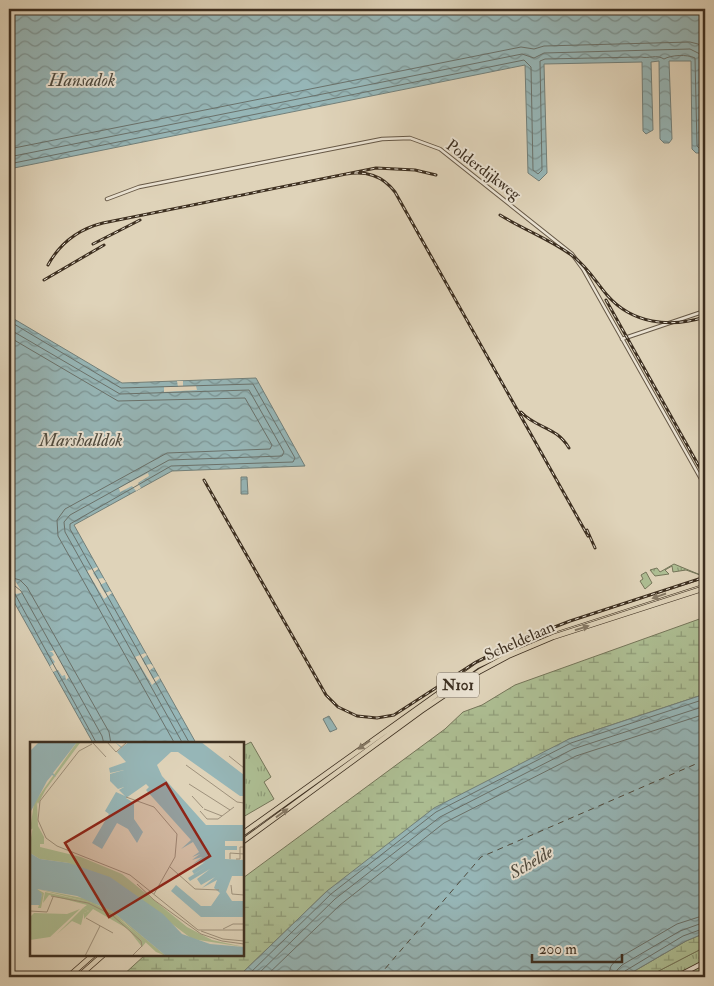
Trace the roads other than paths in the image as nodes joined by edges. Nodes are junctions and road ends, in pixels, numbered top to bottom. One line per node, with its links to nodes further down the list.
1 (107, 199): 3 (street, Polderdijkweg)
2 (705, 311): 3 (street)
3 (622, 339): 4 (street, Polderdijkweg)
4 (705, 486)
5 (705, 581): 6 (main road, Scheldelaan / N101)
6 (699, 583): 7 (main road); 8 (main road, Scheldelaan / N101, one-way to 8)
7 (703, 589): 9 (main road, Scheldelaan / N101)
8 (639, 602): 9 (main road); 10 (main road, Scheldelaan / N101)
9 (645, 607): 10 (main road, Scheldelaan / N101, one-way to 9)
10 (419, 709): 11 (main road, Scheldelaan / N101); 12 (main road, Scheldelaan / N101)
11 (387, 728): 12 (main road); 13 (main road, Scheldelaan / N101, one-way to 13)
12 (391, 734): 14 (main road, Scheldelaan / N101)
13 (337, 764): 14 (main road); 15 (main road, Scheldelaan / N101)
14 (341, 770): 16 (main road, Scheldelaan / N101, one-way to 14)
15 (244, 833)
16 (244, 841)
17 (92, 956): 20 (main road)
18 (102, 956): 21 (main road)
19 (705, 962): 22 (street)
20 (68, 977)
21 (78, 977)
22 (676, 977)

